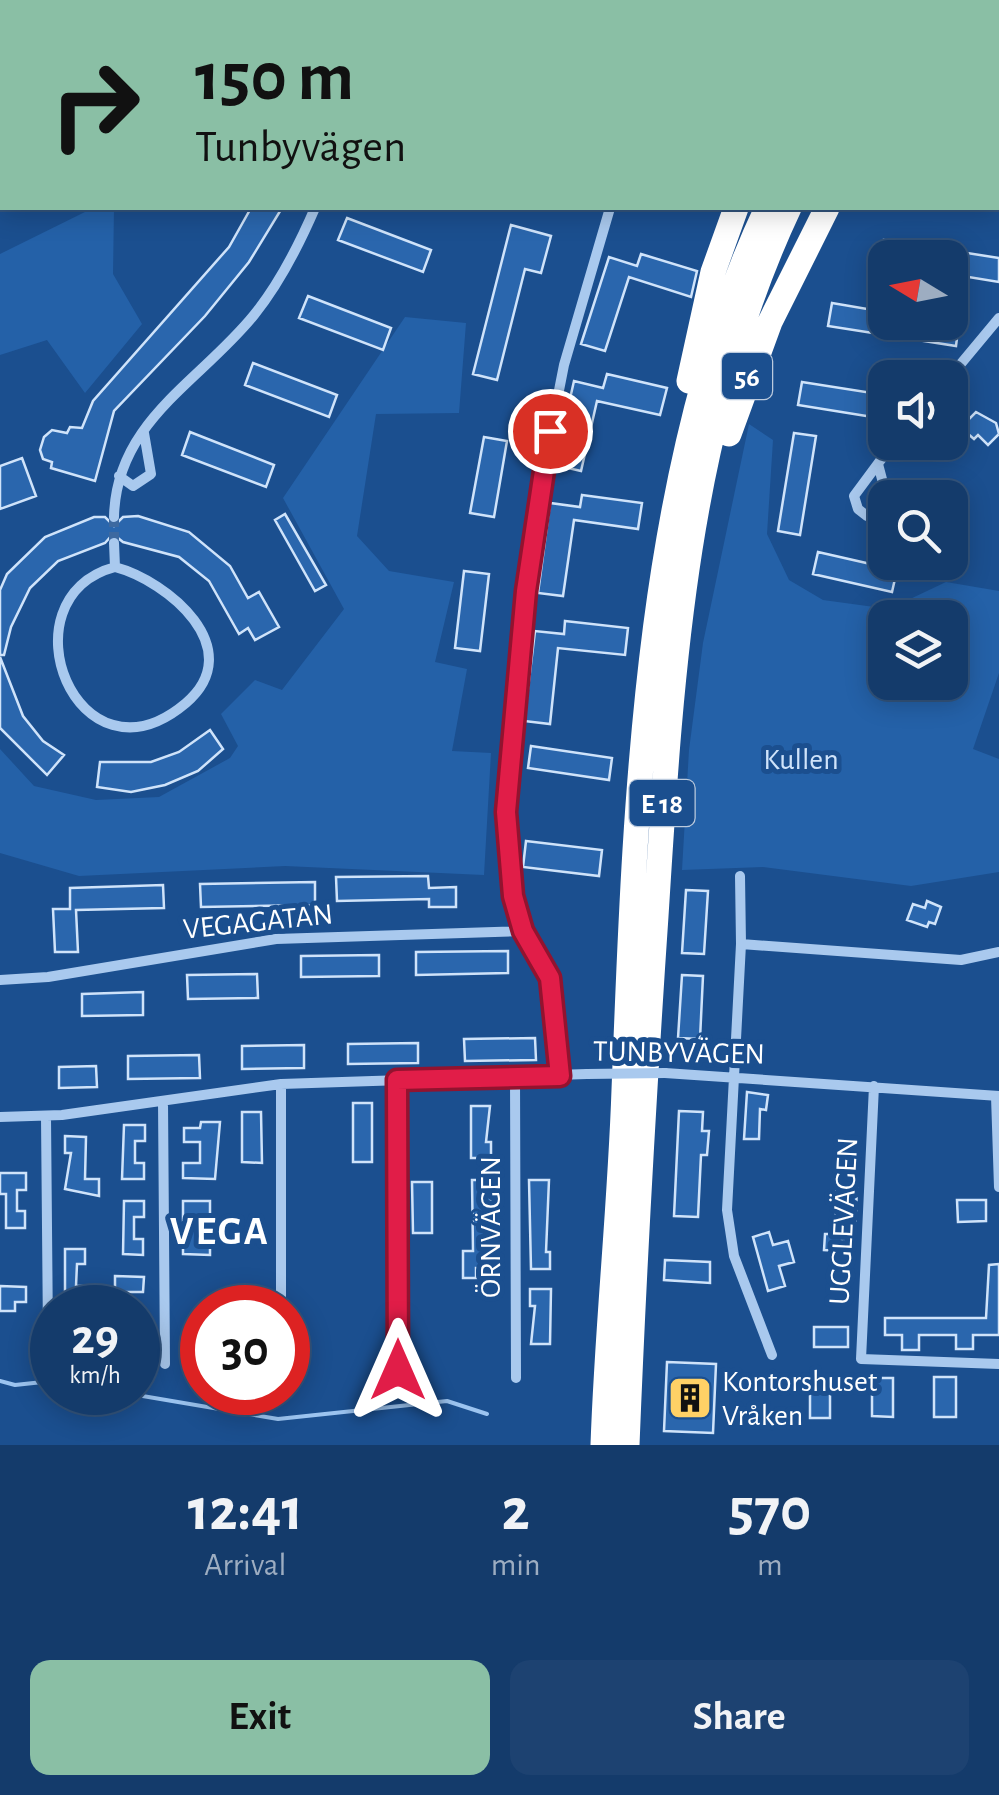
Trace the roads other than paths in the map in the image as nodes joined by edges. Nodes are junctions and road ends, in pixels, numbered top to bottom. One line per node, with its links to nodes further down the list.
1 (313, 210): 9 (street)
2 (609, 210): 23 (street)
3 (735, 210): 14 (highway, 56)
4 (766, 210): 14 (highway, E 18)
5 (788, 210): 18 (highway, E 18)
6 (826, 210): 18 (highway, 56)
7 (999, 318): 8 (street)
8 (964, 360)
9 (144, 433): 12 (street); 12 (street)
10 (881, 460): 11 (street)
11 (878, 464): 13 (street); 15 (street)
12 (119, 476): 16 (street)
13 (882, 480)
14 (680, 490): 45 (highway, E 18)
15 (868, 516)
16 (114, 517)
17 (114, 542): 19 (street)
18 (690, 550): 46 (highway, E 18)
19 (115, 567): 20 (street); 21 (street)
20 (60, 592)
21 (64, 702)
22 (740, 876): 24 (street)
23 (523, 931): 26 (street, VEGAGATAN); 28 (street)
24 (741, 944): 25 (street); 27 (street)
25 (999, 952)
26 (0, 980)
27 (732, 1075): 28 (street, TUNBYVÄGEN, bridge); 32 (street, TUNBYVÄGEN); 40 (street)
28 (560, 1076): 29 (street, TUNBYVÄGEN)
29 (515, 1077): 30 (street, TUNBYVÄGEN); 43 (street, ÖRNVÄGEN)
30 (397, 1080): 31 (street, TUNBYVÄGEN); 44 (street)
31 (281, 1084): 34 (street, TUNBYVÄGEN); 39 (street)
32 (874, 1086): 33 (street, TUNBYVÄGEN); 42 (street, UGGLEVÄGEN)
33 (998, 1096): 37 (street)
34 (163, 1100): 36 (street, TUNBYVÄGEN); 41 (street)
35 (0, 1117): 36 (street, TUNBYVÄGEN)
36 (46, 1117): 38 (street)
37 (999, 1187)
38 (48, 1285)
39 (281, 1285)
40 (772, 1356)
41 (165, 1364)
42 (999, 1364)
43 (516, 1378)
44 (398, 1381)
45 (603, 1445)
46 (628, 1445)

